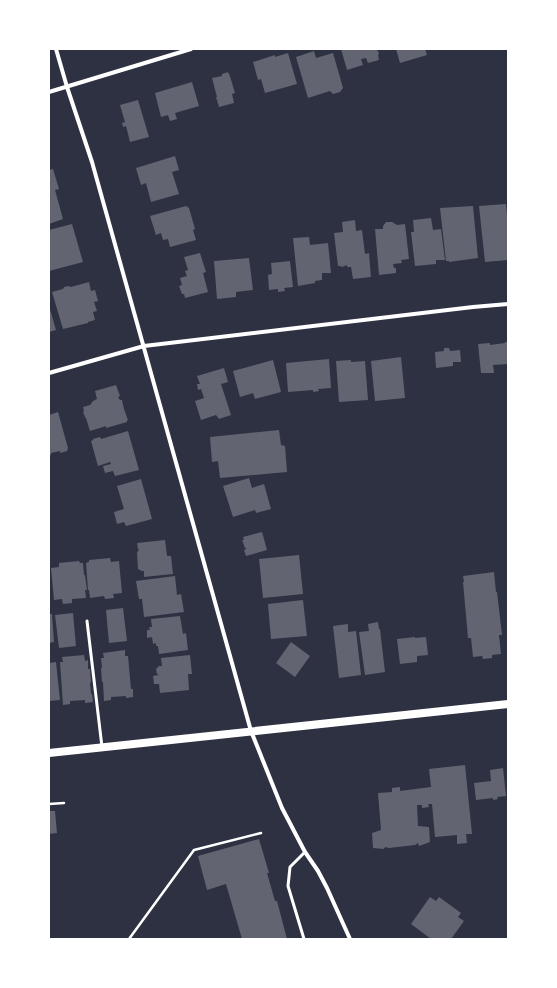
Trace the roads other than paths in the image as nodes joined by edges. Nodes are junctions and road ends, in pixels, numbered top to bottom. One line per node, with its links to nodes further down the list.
1 (56, 49): 3 (street)
2 (191, 49): 3 (street)
3 (67, 87): 4 (street); 6 (street)
4 (49, 92)
5 (508, 304): 6 (street)
6 (144, 346): 7 (street); 10 (street)
7 (49, 373)
8 (88, 620): 11 (lane)
9 (508, 704): 10 (main road)
10 (251, 731): 11 (main road); 13 (street)
11 (102, 747): 12 (main road)
12 (49, 753)
13 (305, 852): 14 (lane); 15 (street)
14 (304, 939)
15 (350, 939)

